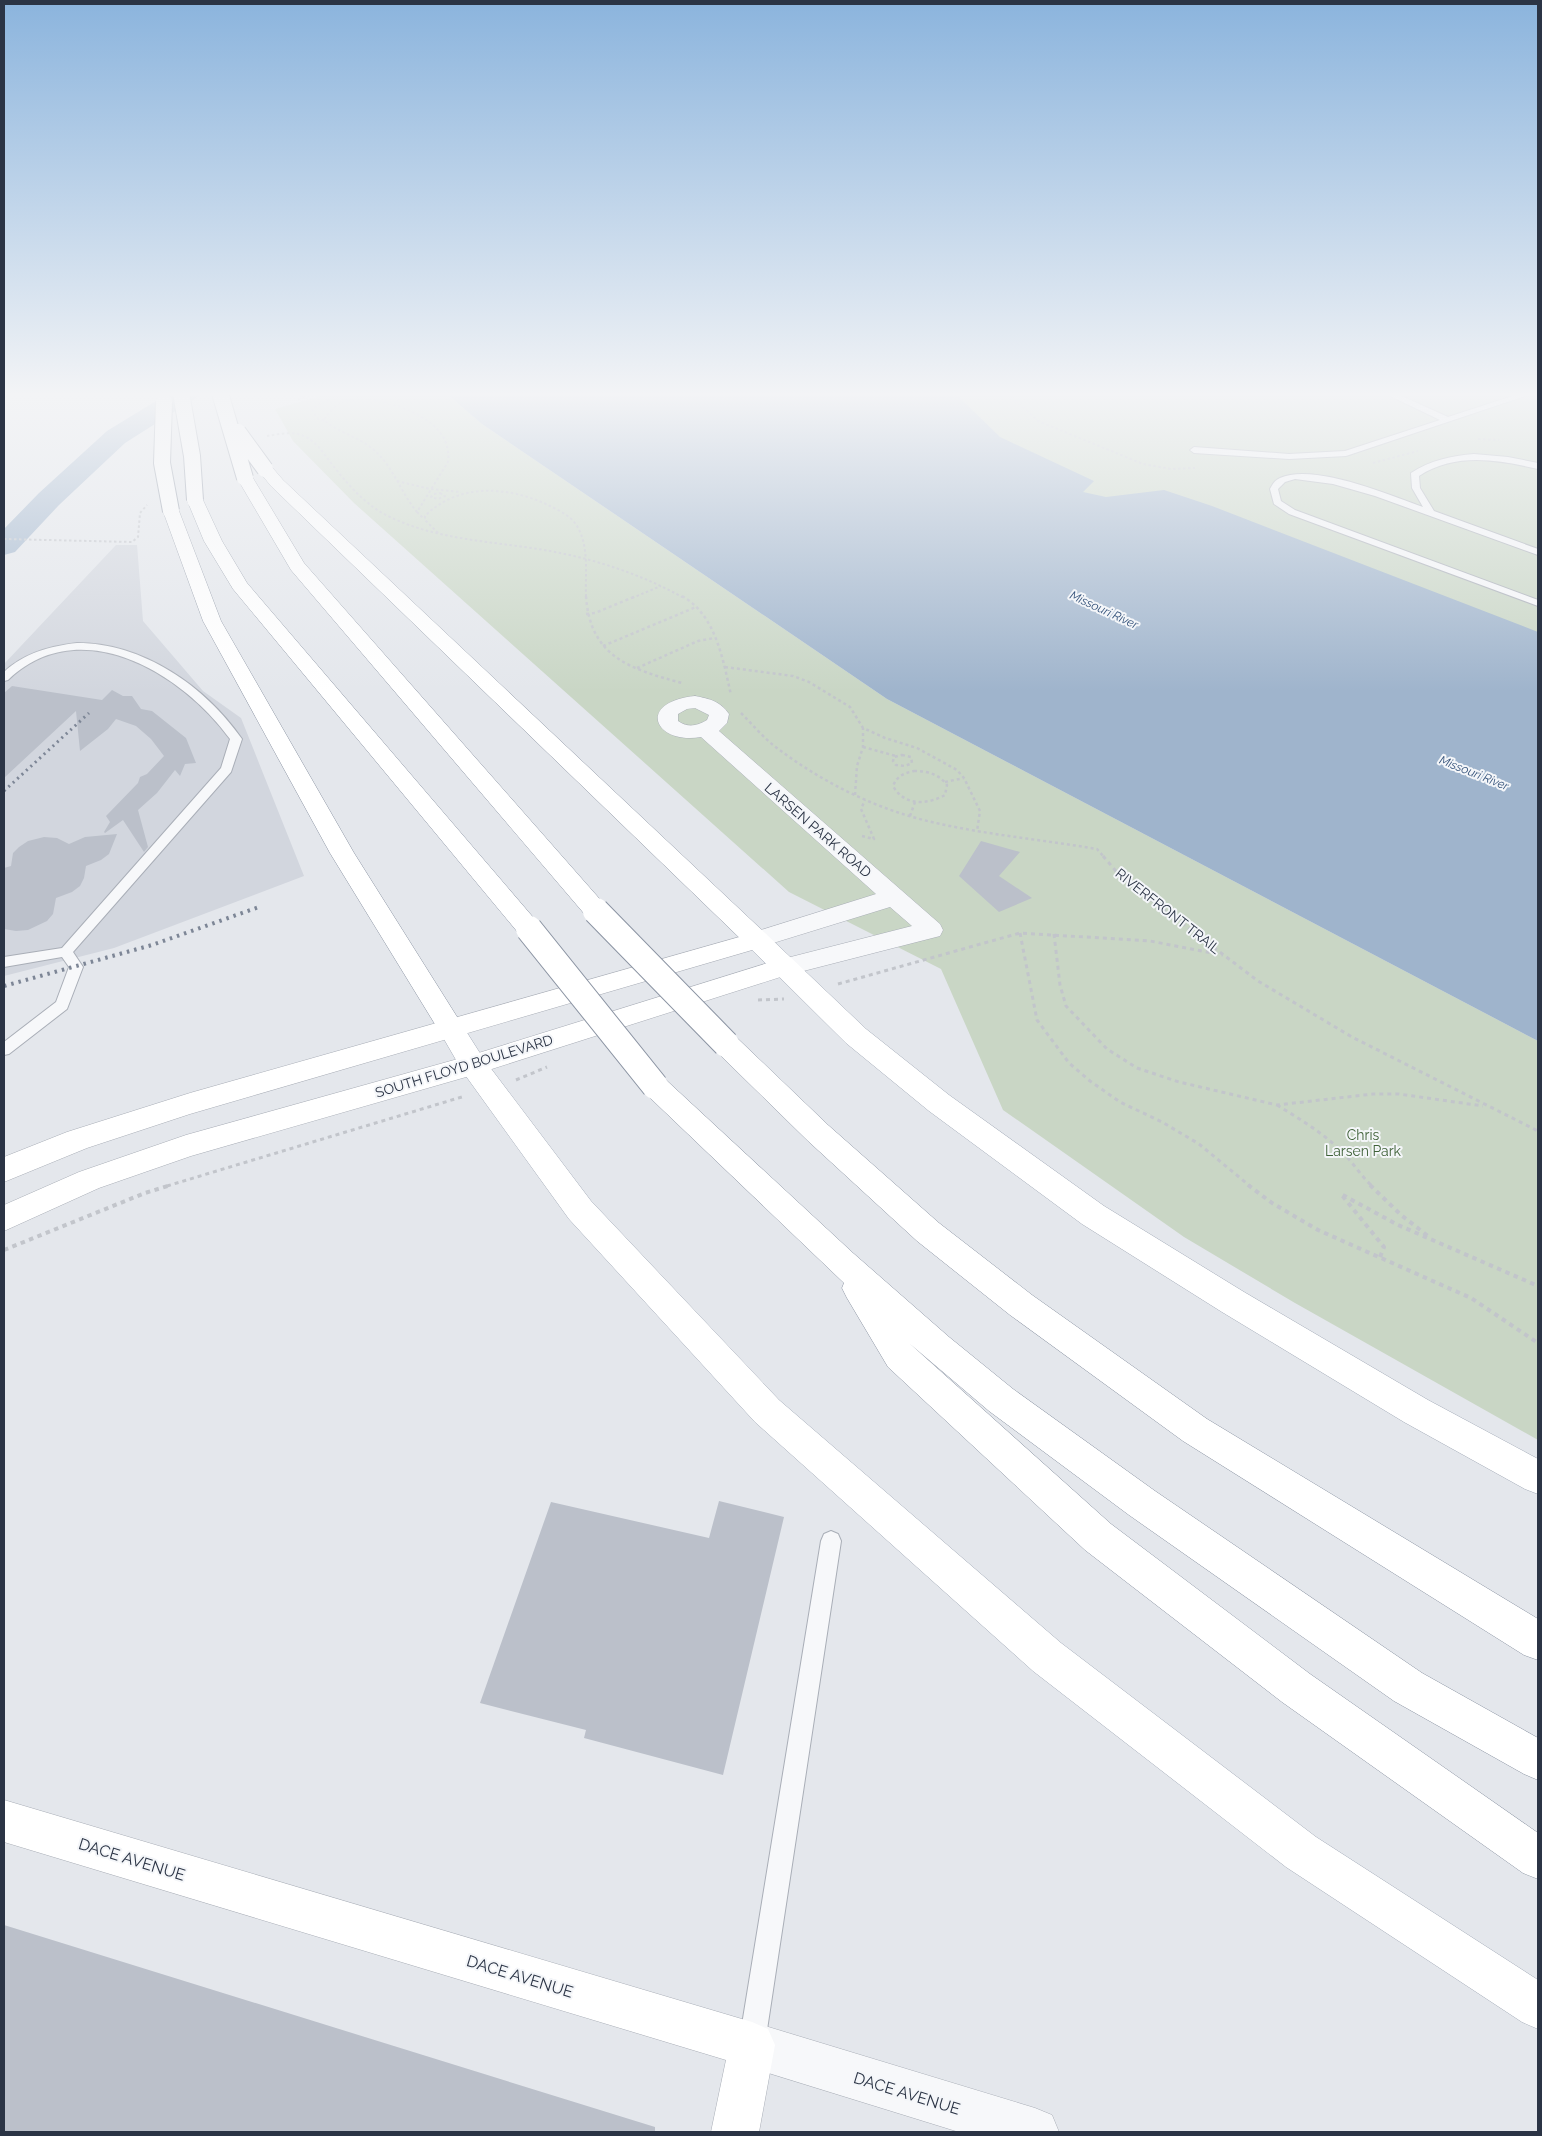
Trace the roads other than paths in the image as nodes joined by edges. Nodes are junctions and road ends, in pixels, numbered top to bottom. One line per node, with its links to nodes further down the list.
1 (168, 493): 19 (main road, bridge)
2 (195, 493): 24 (main road, bridge)
3 (253, 493): 27 (main road, bridge)
4 (287, 493): 15 (main road, bridge)
5 (1275, 493): 10 (lane)
6 (1368, 493): 8 (lane)
7 (1419, 493): 8 (lane)
8 (1431, 514): 9 (lane)
9 (1538, 552)
10 (1538, 603)
11 (4, 678): 16 (lane)
12 (705, 730): 13 (street, LARSEN PARK ROAD)
13 (894, 897): 14 (street, LARSEN PARK ROAD); 15 (street)
14 (931, 930): 18 (street, SOUTH FLOYD BOULEVARD)
15 (757, 940): 18 (main road); 19 (main road)
16 (66, 952): 17 (lane); 20 (lane)
17 (4, 962)
18 (784, 967): 21 (main road, SOUTH FLOYD BOULEVARD); 25 (main road)
19 (450, 1027): 21 (main road); 22 (main road)
20 (4, 1050)
21 (473, 1064): 23 (main road, SOUTH FLOYD BOULEVARD); 31 (main road)
22 (4, 1170)
23 (4, 1219)
24 (842, 1262): 28 (main road); 30 (main road)
25 (1538, 1477)
26 (831, 1541): 32 (lane)
27 (1538, 1641)
28 (1538, 1760)
29 (4, 1821): 32 (main road, DACE AVENUE)
30 (1534, 1855)
31 (1538, 2006)
32 (752, 2046): 33 (main road); 34 (street, DACE AVENUE)
33 (734, 2132)
34 (1035, 2132)

